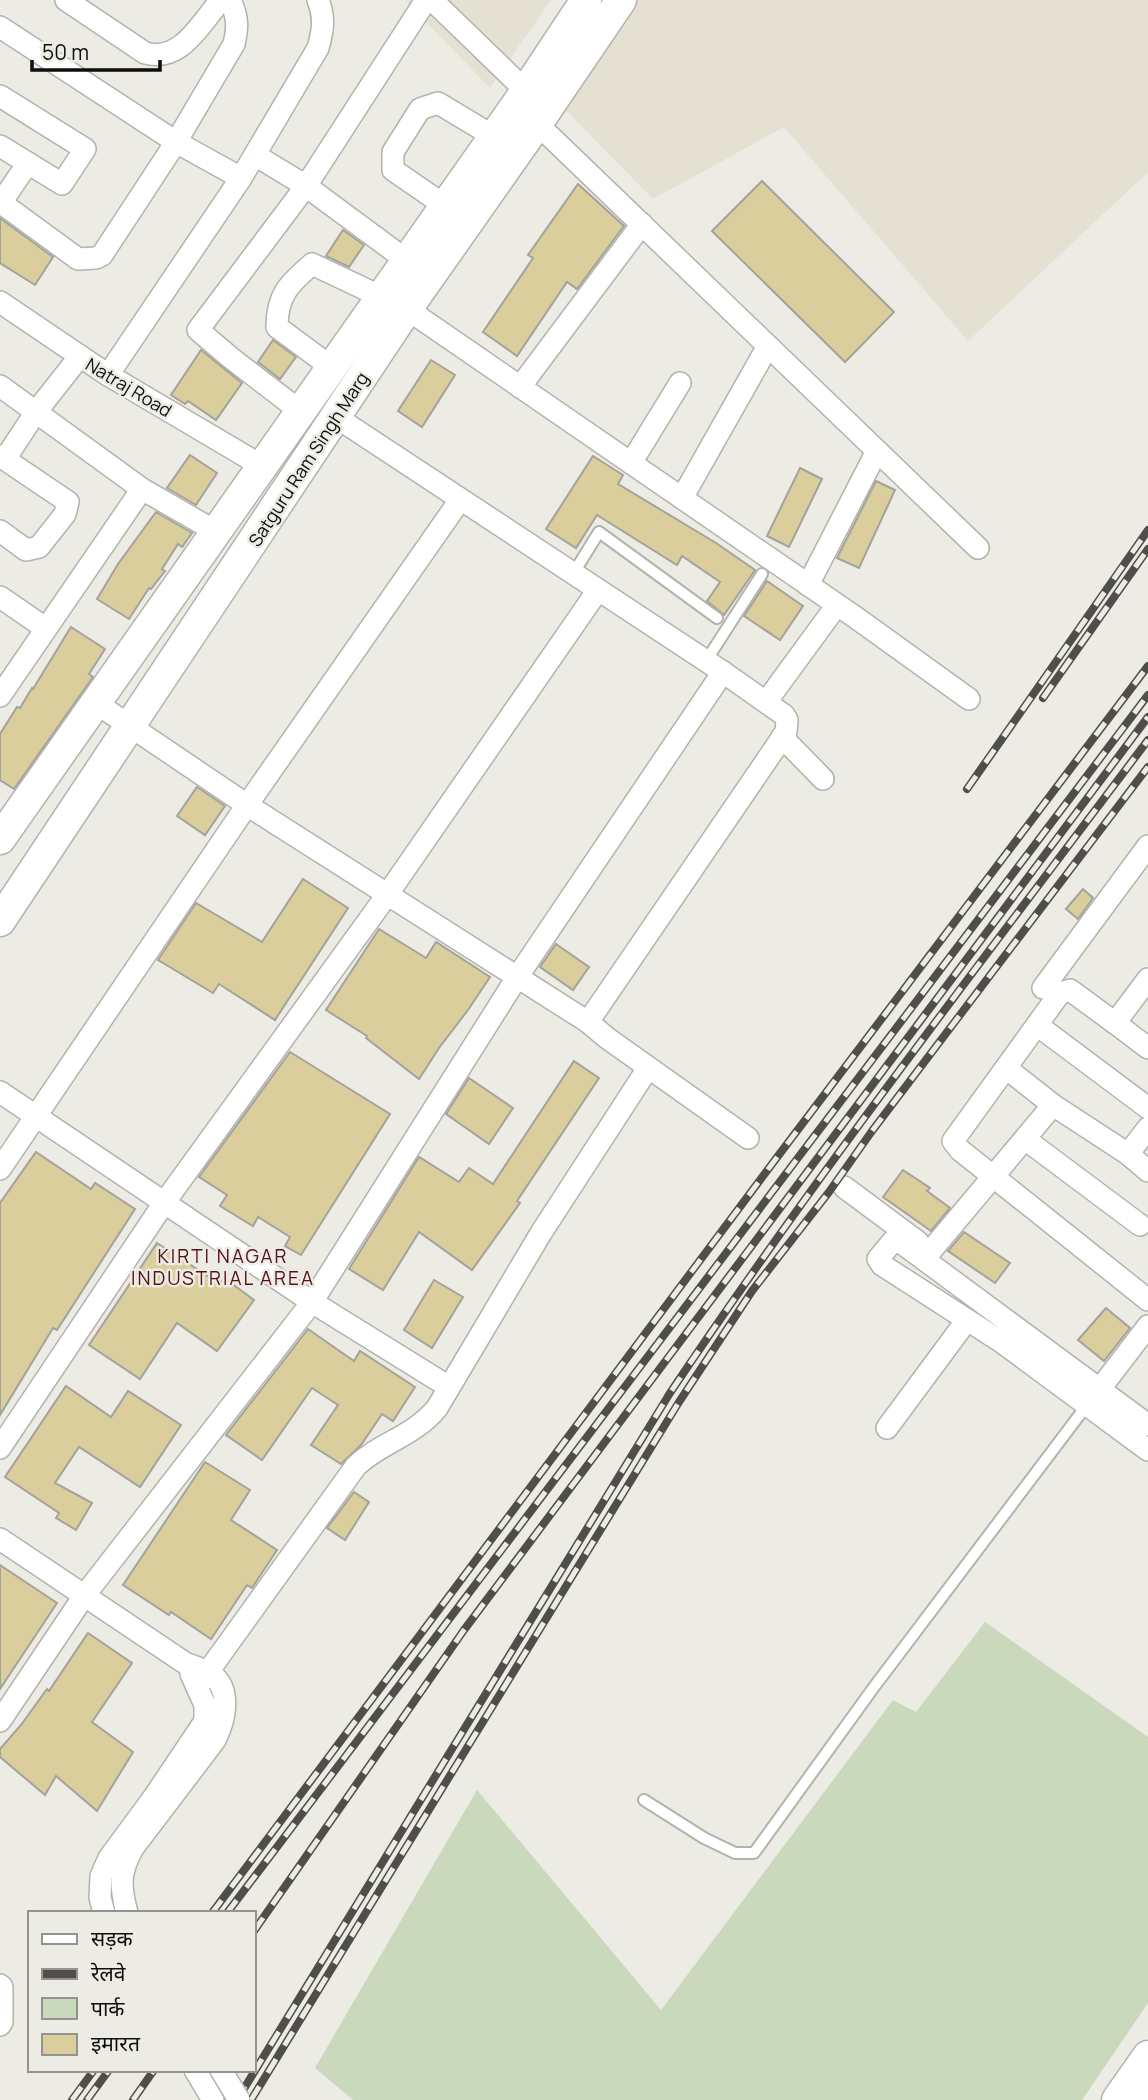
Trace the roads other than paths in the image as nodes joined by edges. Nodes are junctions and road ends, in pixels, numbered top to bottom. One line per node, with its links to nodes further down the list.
1 (66, 0): 2 (street)
2 (221, 0)
3 (230, 0): 12 (street)
4 (318, 0): 14 (street)
5 (429, 0): 10 (street); 17 (street)
6 (586, 0): 10 (main road, Satguru Ram Singh Marg)
7 (621, 0): 10 (main road, Satguru Ram Singh Marg)
8 (0, 27): 12 (street)
9 (0, 96): 15 (street)
10 (526, 106): 11 (main road, Satguru Ram Singh Marg); 20 (street); 23 (main road, Satguru Ram Singh Marg)
11 (494, 136): 19 (main road, Satguru Ram Singh Marg); 19 (street)
12 (176, 142): 16 (street); 18 (street)
13 (0, 146): 15 (street)
14 (255, 155): 16 (street); 17 (street)
15 (28, 163): 18 (street)
16 (241, 178): 27 (street)
17 (306, 186): 21 (street); 31 (street)
18 (0, 203)
19 (444, 205): 21 (main road, Satguru Ram Singh Marg)
20 (642, 224): 24 (street); 30 (street)
21 (406, 260): 23 (main road, Satguru Ram Singh Marg)
22 (0, 302): 25 (street, Natraj Road)
23 (394, 302): 26 (main road, Satguru Ram Singh Marg); 26 (street); 30 (street); 33 (main road, Satguru Ram Singh Marg)
24 (768, 346): 34 (street); 39 (street)
25 (80, 356): 27 (street, Natraj Road); 32 (street)
26 (331, 367): 31 (main road, Satguru Ram Singh Marg)
27 (108, 375): 37 (street, Natraj Road)
28 (680, 383): 36 (street)
29 (0, 386): 32 (street)
30 (520, 387): 36 (street)
31 (300, 411): 37 (main road, Satguru Ram Singh Marg)
32 (36, 412): 35 (street); 38 (street)
33 (336, 417): 40 (street); 57 (main road, Satguru Ram Singh Marg)
34 (877, 451): 43 (street); 46 (street)
35 (3, 458): 41 (street)
36 (631, 463): 39 (street)
37 (262, 466): 42 (main road, Satguru Ram Singh Marg)
38 (142, 489): 42 (street); 51 (street)
39 (682, 498): 46 (street)
40 (460, 500): 44 (street); 60 (street)
41 (0, 531)
42 (215, 531): 56 (main road, Satguru Ram Singh Marg)
43 (978, 548)
44 (573, 574): 47 (street); 50 (lane)
45 (762, 574): 52 (lane)
46 (808, 586): 49 (street)
47 (598, 590): 52 (street); 63 (street)
48 (0, 597): 51 (street)
49 (837, 605): 54 (street); 55 (street)
50 (717, 618)
51 (45, 628): 53 (street)
52 (715, 666): 55 (street); 65 (street)
53 (0, 696)
54 (968, 699)
55 (766, 702): 58 (street)
56 (96, 703): 57 (street); 61 (main road, Satguru Ram Singh Marg)
57 (131, 726): 60 (street); 64 (main road, Satguru Ram Singh Marg)
58 (782, 737): 59 (street); 68 (street)
59 (823, 779)
60 (247, 805): 63 (street); 77 (street)
61 (0, 839)
62 (1148, 846): 67 (street)
63 (387, 895): 65 (street); 86 (street)
64 (0, 921)
65 (516, 979): 68 (street); 90 (street)
66 (1147, 983): 69 (street)
67 (1043, 988)
68 (588, 1022): 72 (street)
69 (1115, 1023): 70 (street); 71 (street)
70 (1037, 1025): 73 (street); 76 (street)
71 (1148, 1048)
72 (648, 1068): 79 (street); 93 (street)
73 (1006, 1068): 75 (street); 84 (street)
74 (0, 1092): 77 (street)
75 (1053, 1105): 80 (street); 81 (street)
76 (1148, 1108)
77 (37, 1115): 82 (street); 86 (street)
78 (1148, 1128): 81 (street)
79 (748, 1138)
80 (1026, 1139): 84 (street); 87 (street)
81 (1128, 1154): 83 (street)
82 (0, 1168)
83 (1148, 1171)
84 (994, 1177): 88 (street); 89 (street)
85 (844, 1187): 88 (street)
86 (164, 1203): 90 (street); 97 (street)
87 (1140, 1225)
88 (928, 1255): 91 (street); 94 (street)
89 (1148, 1300)
90 (312, 1302): 93 (street); 100 (street)
91 (967, 1320): 94 (street); 96 (street)
92 (1148, 1326): 94 (street)
93 (449, 1387): 101 (street)
94 (1094, 1397): 95 (street); 98 (street); 103 (lane)
95 (1148, 1425)
96 (887, 1428)
97 (0, 1448)
98 (1148, 1450)
99 (0, 1539): 100 (street)
100 (84, 1596): 101 (street); 102 (street)
101 (202, 1679): 104 (street); 105 (street)
102 (0, 1721)
103 (644, 1800)
104 (104, 1911)
105 (127, 1911)
106 (0, 1985): 107 (street)
107 (0, 2025)
108 (1148, 2056): 114 (main road)
109 (196, 2072): 112 (street)
110 (222, 2072): 113 (street, bridge)
111 (1148, 2094): 115 (main road)
112 (213, 2100)
113 (239, 2100)
114 (1117, 2100)
115 (1144, 2100)

